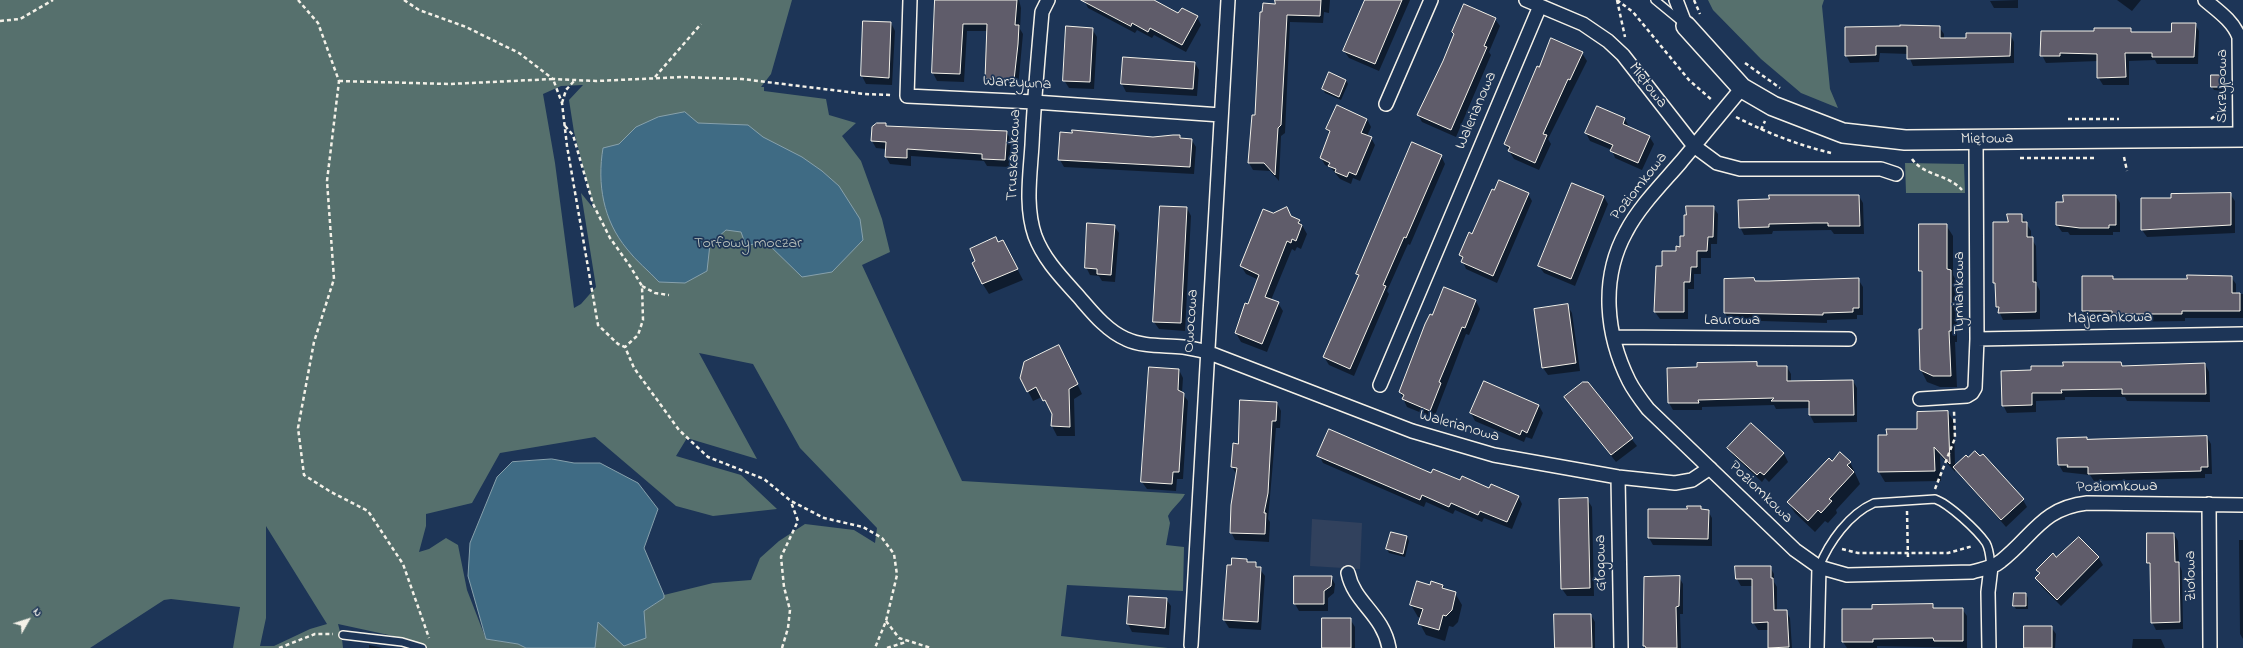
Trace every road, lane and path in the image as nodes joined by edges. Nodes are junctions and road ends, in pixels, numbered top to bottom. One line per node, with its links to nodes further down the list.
1 (53, 0): 14 (path)
2 (298, 0): 21 (path)
3 (404, 0): 19 (path)
4 (910, 0): 24 (street)
5 (1048, 0): 25 (street, Truskawkowa)
6 (1228, 0): 29 (street, Owocowa)
7 (1431, 0): 27 (street)
8 (1526, 0): 13 (street, Miętowa)
9 (1655, 0): 15 (lane)
10 (1676, 0): 15 (street, Miętowa)
11 (1694, 0): 15 (path)
12 (2205, 0): 34 (street, Skrzypowa)
13 (1540, 6): 36 (street, Miętowa); 52 (street, Walerianowa)
14 (0, 21)
15 (1694, 21): 22 (street, Miętowa)
16 (701, 24): 18 (path)
17 (1739, 58): 23 (path)
18 (655, 78): 20 (path); 24 (path)
19 (553, 79): 20 (path); 21 (path); 26 (path)
20 (575, 80): 26 (path)
21 (339, 81): 71 (path)
22 (1742, 88): 35 (street, Miętowa); 36 (street)
23 (1782, 89)
24 (907, 96): 25 (street, Warzywna)
25 (1034, 102): 29 (street, Warzywna); 51 (street, Truskawkowa)
26 (562, 103): 33 (path)
27 (1386, 104)
28 (2223, 109): 32 (path)
29 (1221, 115): 51 (street, Owocowa)
30 (2067, 119): 31 (path)
31 (2122, 120)
32 (2208, 121)
33 (565, 126): 44 (path); 50 (path)
34 (2242, 137): 35 (street, Miętowa)
35 (1976, 139): 49 (street, Tymiankowa)
36 (1694, 146): 42 (street); 47 (street, Poziomkowa)
37 (2122, 157): 41 (path)
38 (2014, 158): 39 (path)
39 (2100, 158)
40 (1912, 159): 43 (path)
41 (2127, 171)
42 (1896, 174)
43 (1967, 195)
44 (642, 286): 45 (path); 50 (path)
45 (669, 295)
46 (2243, 334): 49 (street, Majerankowa)
47 (1614, 337): 48 (street, Laurowa); 55 (street, Poziomkowa)
48 (1849, 339)
49 (1977, 339): 53 (street, Tymiankowa)
50 (625, 347): 59 (path)
51 (1207, 352): 56 (street, Walerianowa); 73 (street, Owocowa)
52 (1380, 385)
53 (1954, 397): 54 (street, Tymiankowa); 57 (path)
54 (1920, 399)
55 (1710, 468): 56 (street, Walerianowa); 65 (street, Poziomkowa)
56 (1618, 477): 81 (street, Głogowa)
57 (1935, 499): 58 (lane); 62 (lane)
58 (1907, 500): 63 (lane); 64 (path)
59 (791, 501): 69 (path); 76 (path)
60 (2209, 504): 61 (street, Poziomkowa); 66 (street, Poziomkowa); 84 (street, Ziołowa)
61 (2243, 505)
62 (1986, 543): 64 (path); 66 (lane)
63 (1828, 546): 64 (path); 65 (lane)
64 (1908, 553): 68 (path)
65 (1819, 567): 68 (street, Poziomkowa); 82 (street)
66 (1991, 567): 68 (street, Poziomkowa); 83 (street)
67 (1348, 573): 80 (street)
68 (1908, 574)
69 (886, 621): 72 (path); 77 (path)
70 (343, 634): 74 (path); 75 (lane)
71 (430, 642)
72 (906, 642): 78 (path); 79 (path)
73 (1191, 645)
74 (279, 648)
75 (422, 648)
76 (782, 648)
77 (875, 648)
78 (887, 648)
79 (931, 648)
80 (1389, 648)
81 (1621, 648)
82 (1818, 648)
83 (1989, 648)
84 (2210, 648)

